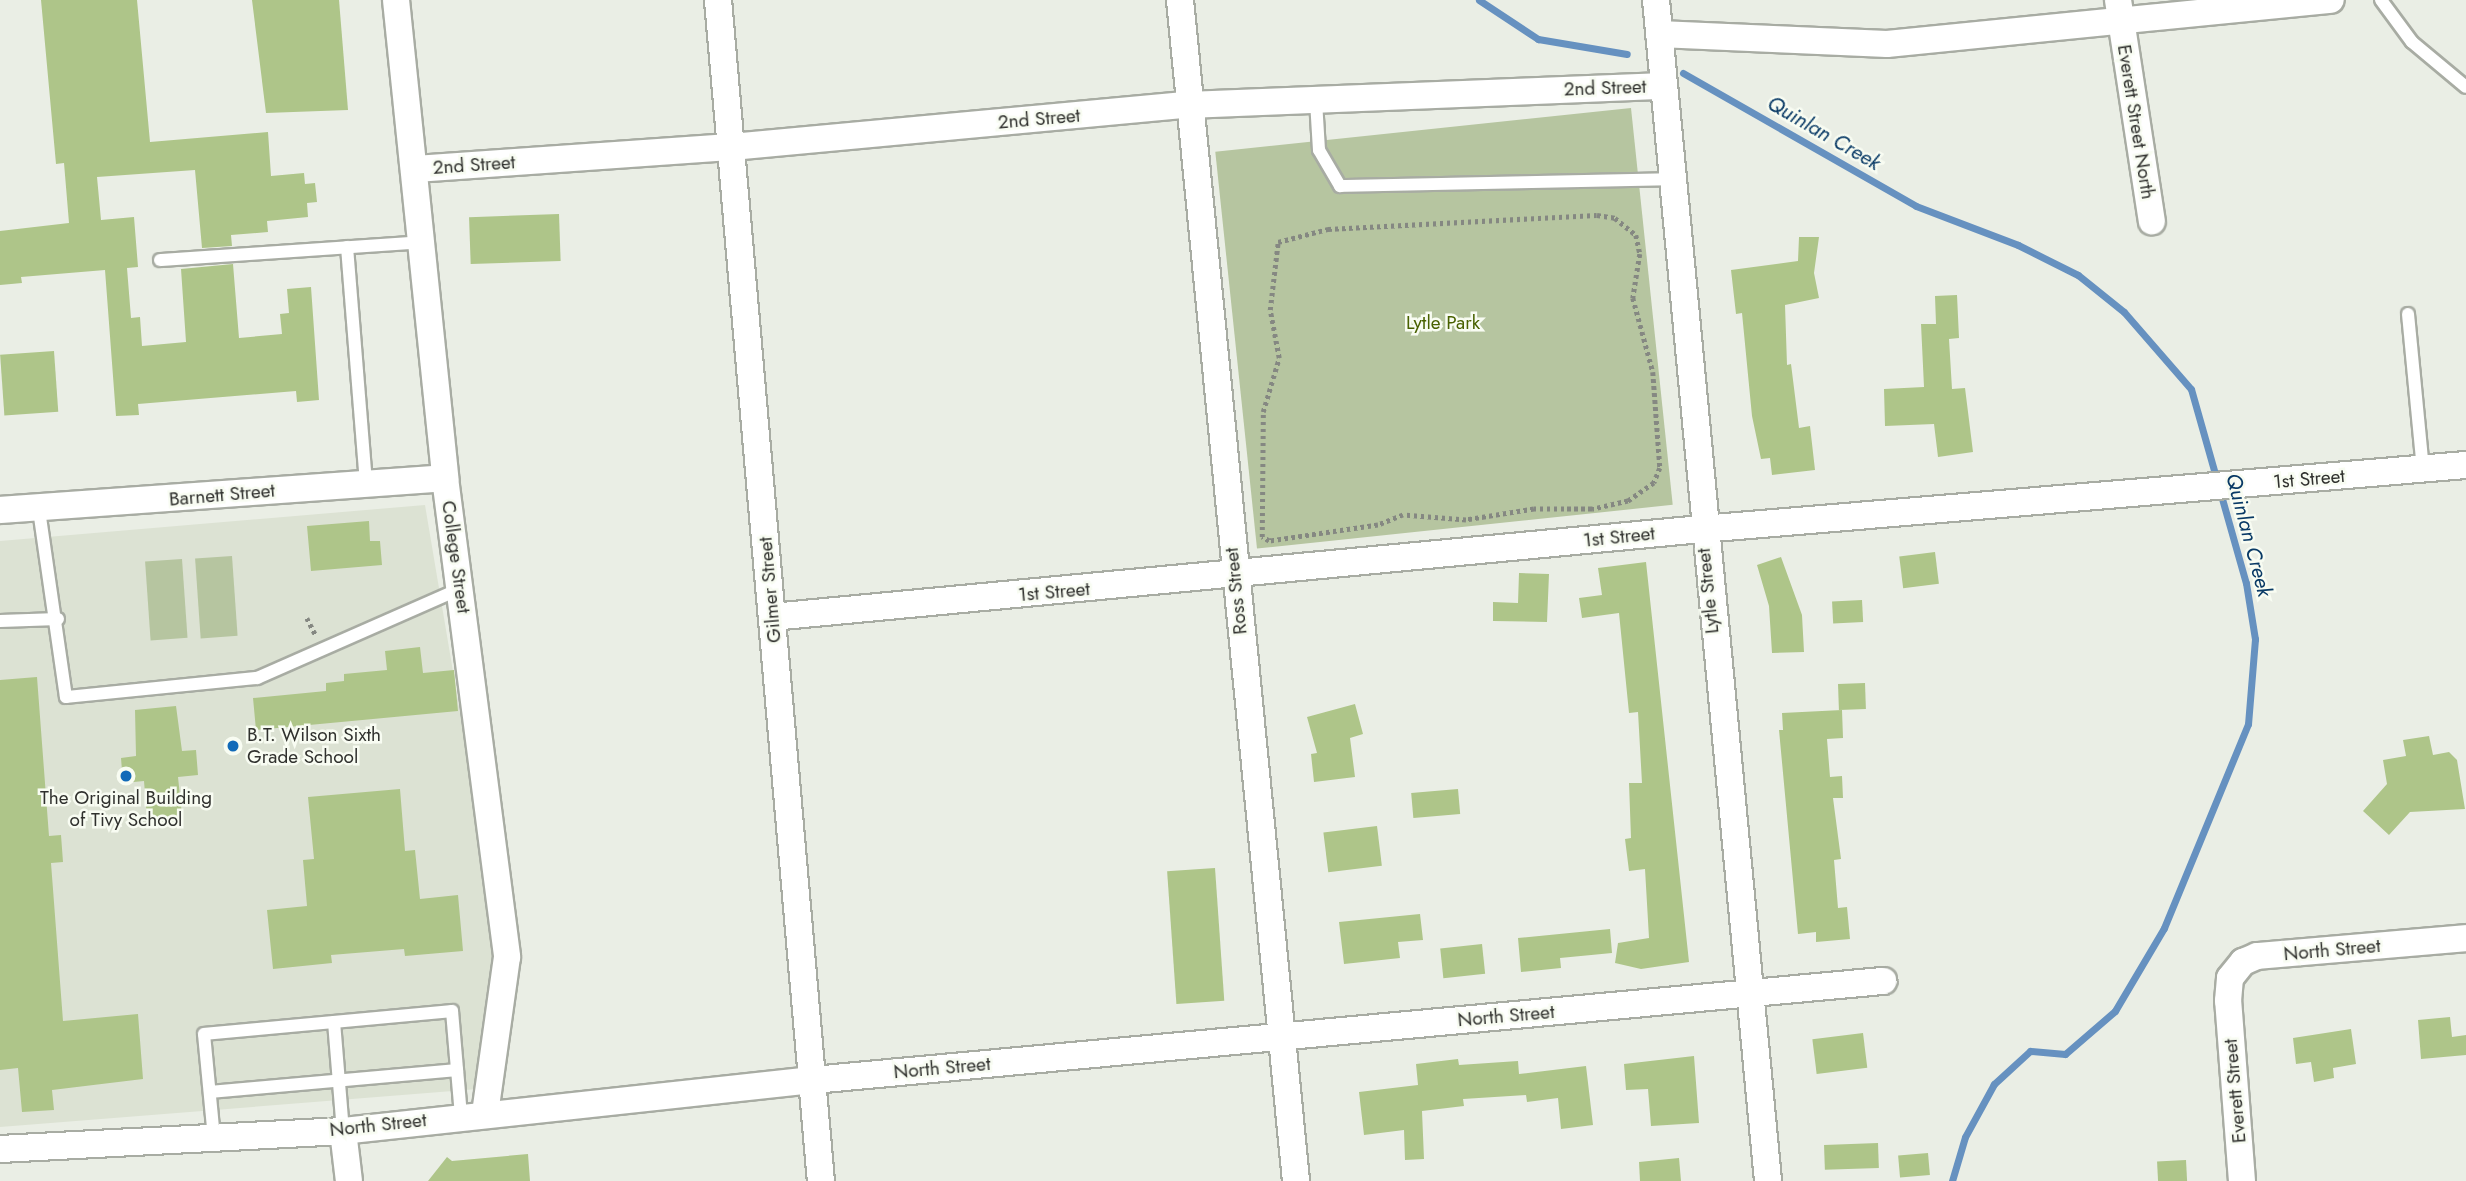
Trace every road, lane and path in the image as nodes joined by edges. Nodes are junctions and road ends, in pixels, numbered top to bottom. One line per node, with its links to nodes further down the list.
1 (396, 0): 14 (street, College Street)
2 (718, 0): 13 (street, Gilmer Street)
3 (1180, 0): 12 (street, Ross Street)
4 (1656, 0): 8 (street, Lytle Street)
5 (2331, 0): 7 (street)
6 (2381, 0): 10 (lane)
7 (2119, 12): 8 (street); 16 (street, Everett Street North)
8 (1659, 34): 9 (street, Lytle Street)
9 (1664, 86): 11 (street, 2nd Street); 15 (street, Lytle Street)
10 (2466, 87)
11 (1316, 101): 12 (street, 2nd Street); 15 (lane)
12 (1188, 105): 13 (street, 2nd Street); 29 (street, Ross Street)
13 (731, 147): 14 (street, 2nd Street); 31 (street, Gilmer Street)
14 (414, 169): 17 (street, College Street)
15 (1674, 179): 27 (street, Lytle Street)
16 (2152, 221)
17 (422, 242): 18 (lane); 23 (street, College Street)
18 (347, 247): 19 (lane); 24 (lane)
19 (160, 260)
20 (2408, 314): 22 (lane)
21 (2466, 466): 22 (street, 1st Street)
22 (2423, 469): 27 (street, 1st Street)
23 (445, 478): 24 (street, Barnett Street); 30 (street, College Street)
24 (366, 484): 26 (street, Barnett Street)
25 (0, 510): 26 (street, Barnett Street)
26 (39, 510): 32 (lane)
27 (1702, 529): 29 (street, 1st Street); 36 (street, Lytle Street)
28 (1269, 541): 28 (path)
29 (1235, 575): 31 (street, 1st Street); 39 (street, Ross Street)
30 (460, 589): 32 (lane); 44 (street, College Street)
31 (772, 617): 42 (street, Gilmer Street)
32 (58, 619): 33 (lane)
33 (0, 621)
34 (2466, 938): 37 (street, North Street)
35 (1883, 981): 36 (street, North Street)
36 (1748, 994): 39 (street, North Street); 51 (street, Lytle Street)
37 (2228, 1001): 52 (street, Everett Street)
38 (334, 1022): 40 (lane); 41 (lane); 43 (lane)
39 (1280, 1037): 42 (street, North Street); 50 (street, Ross Street)
40 (457, 1070): 41 (lane); 44 (lane)
41 (339, 1080): 43 (lane); 45 (lane)
42 (813, 1080): 44 (street, North Street); 49 (street, Gilmer Street)
43 (209, 1092): 46 (lane)
44 (473, 1114): 45 (street, North Street)
45 (343, 1131): 46 (street, North Street); 48 (street)
46 (214, 1138): 47 (street, North Street)
47 (0, 1149)
48 (349, 1181)
49 (821, 1181)
50 (1296, 1181)
51 (1768, 1181)
52 (2242, 1181)

